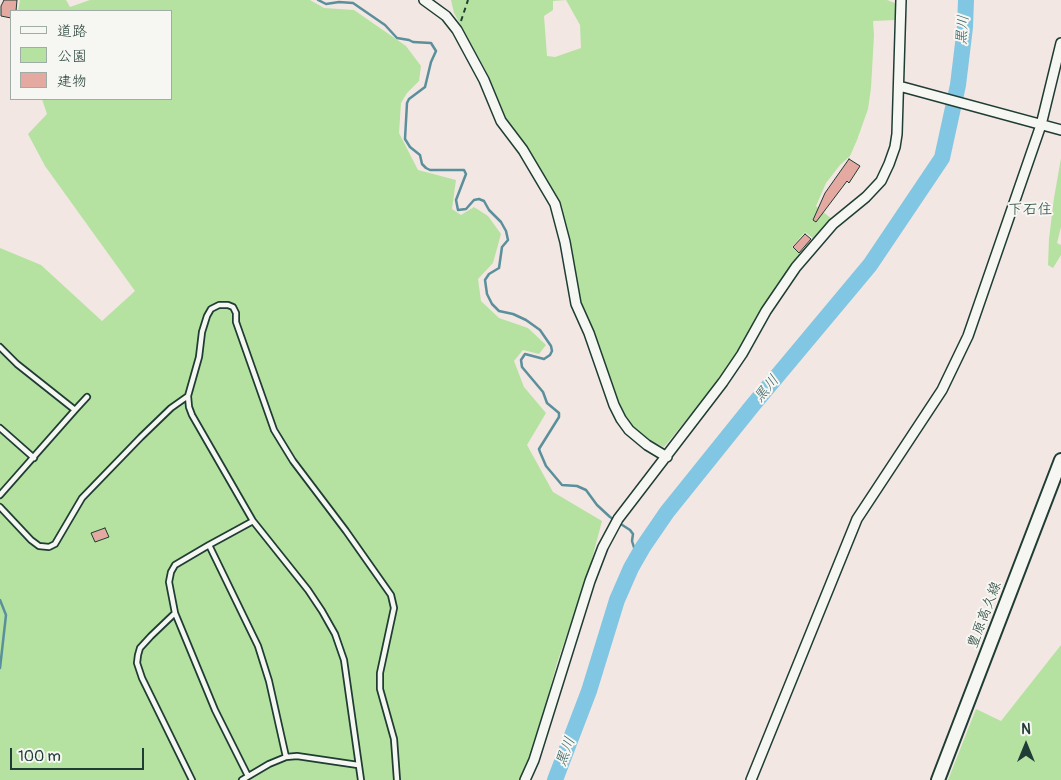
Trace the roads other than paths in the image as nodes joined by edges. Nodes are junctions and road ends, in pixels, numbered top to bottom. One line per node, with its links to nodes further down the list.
1 (424, 0): 12 (street)
2 (901, 0): 4 (street)
3 (1061, 43): 5 (street)
4 (899, 86): 5 (street); 12 (street)
5 (1041, 125): 6 (street); 28 (street)
6 (1061, 130)
7 (0, 348): 10 (lane)
8 (188, 396): 16 (lane); 17 (lane); 26 (lane)
9 (87, 397): 10 (lane)
10 (75, 410): 13 (lane)
11 (0, 428): 13 (lane)
12 (667, 457): 27 (street)
13 (34, 458): 15 (lane)
14 (1061, 460): 29 (main road, 豊原高久線)
15 (0, 495)
16 (0, 507)
17 (253, 521): 18 (lane); 21 (lane)
18 (208, 545): 19 (lane); 20 (lane)
19 (175, 612): 22 (lane); 23 (lane)
20 (286, 757): 21 (lane); 22 (lane)
21 (358, 765): 25 (lane)
22 (248, 776): 24 (lane)
23 (192, 780)
24 (242, 780)
25 (361, 780)
26 (397, 780)
27 (525, 780)
28 (751, 780)
29 (938, 780)

